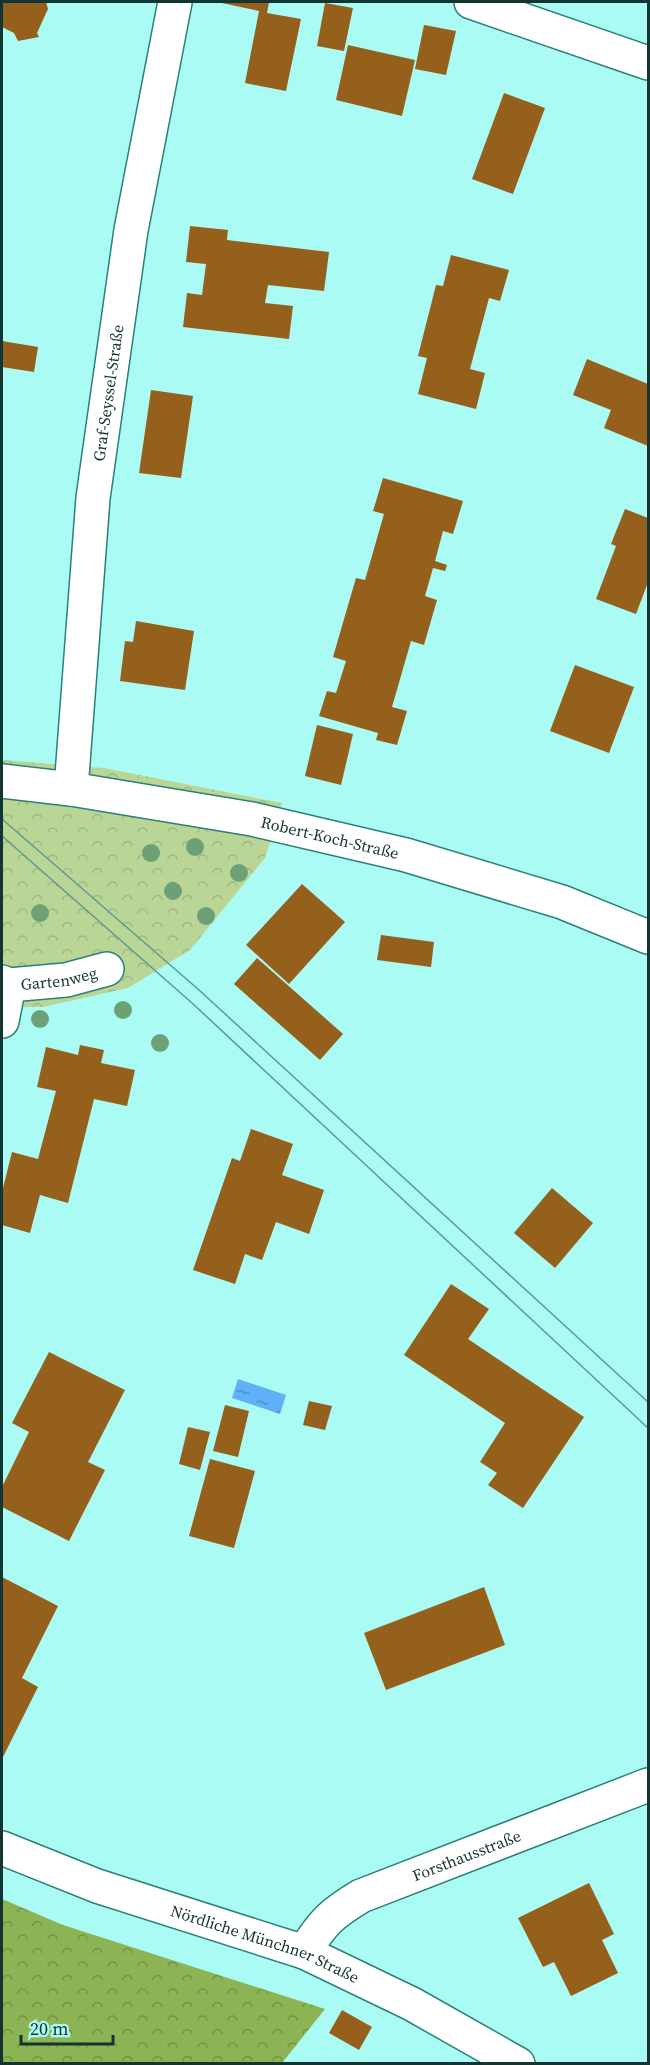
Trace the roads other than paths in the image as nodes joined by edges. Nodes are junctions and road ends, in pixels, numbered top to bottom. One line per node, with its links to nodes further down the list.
1 (175, 2): 5 (street, Graf-Seyssel-Straße)
2 (471, 2): 3 (street)
3 (648, 63)
4 (2, 781): 5 (street, Robert-Koch-Straße)
5 (71, 789): 6 (street, Robert-Koch-Straße)
6 (648, 937)
7 (107, 969): 8 (street, Gartenweg)
8 (5, 983): 9 (street, Gartenweg)
9 (2, 1021)
10 (648, 1785): 12 (street, Forsthausstraße)
11 (2, 1848): 12 (street, Nördliche Münchner Straße)
12 (304, 1953): 13 (street, Nördliche Münchner Straße)
13 (518, 2064)

